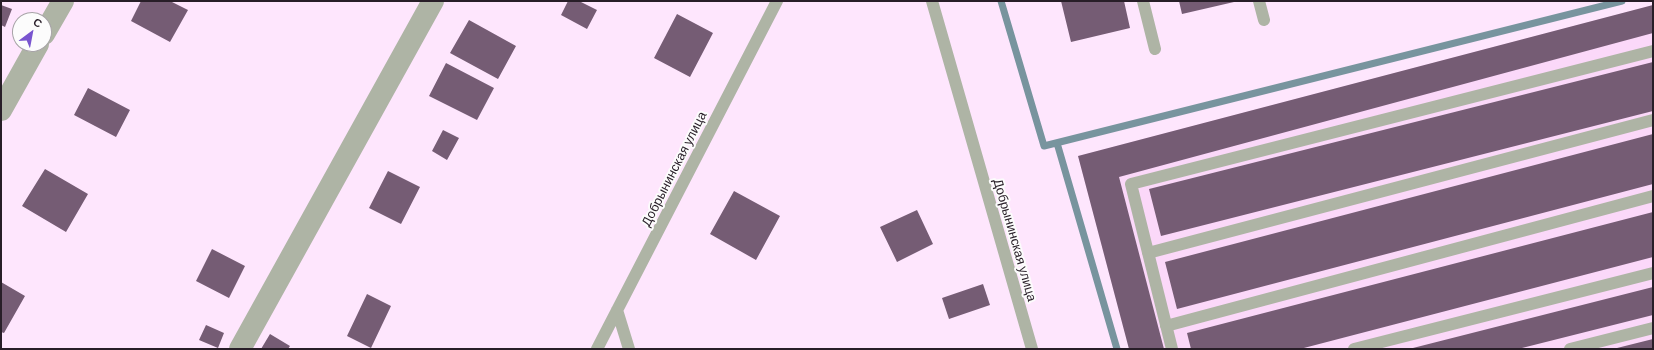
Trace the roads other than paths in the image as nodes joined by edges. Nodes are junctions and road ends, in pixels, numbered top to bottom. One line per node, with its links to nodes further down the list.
1 (62, 1): 7 (street)
2 (433, 1): 20 (street)
3 (777, 1): 17 (lane, Добрынинская улица)
4 (932, 1): 23 (lane, Добрынинская улица)
5 (1143, 1): 9 (lane)
6 (1259, 1): 8 (lane)
7 (52, 19)
8 (1264, 20)
9 (1155, 49)
10 (1653, 51): 15 (lane)
11 (34, 52): 12 (street)
12 (1, 110)
13 (1653, 120): 15 (lane)
14 (1653, 196): 18 (lane)
15 (1148, 253): 18 (lane)
16 (1653, 273): 25 (lane)
17 (617, 310): 21 (lane, Добрынинская улица); 22 (lane)
18 (1166, 326): 24 (lane)
19 (1653, 328): 26 (lane)
20 (240, 349)
21 (596, 349)
22 (629, 349)
23 (1032, 349)
24 (1172, 349)
25 (1354, 349)
26 (1570, 349)

